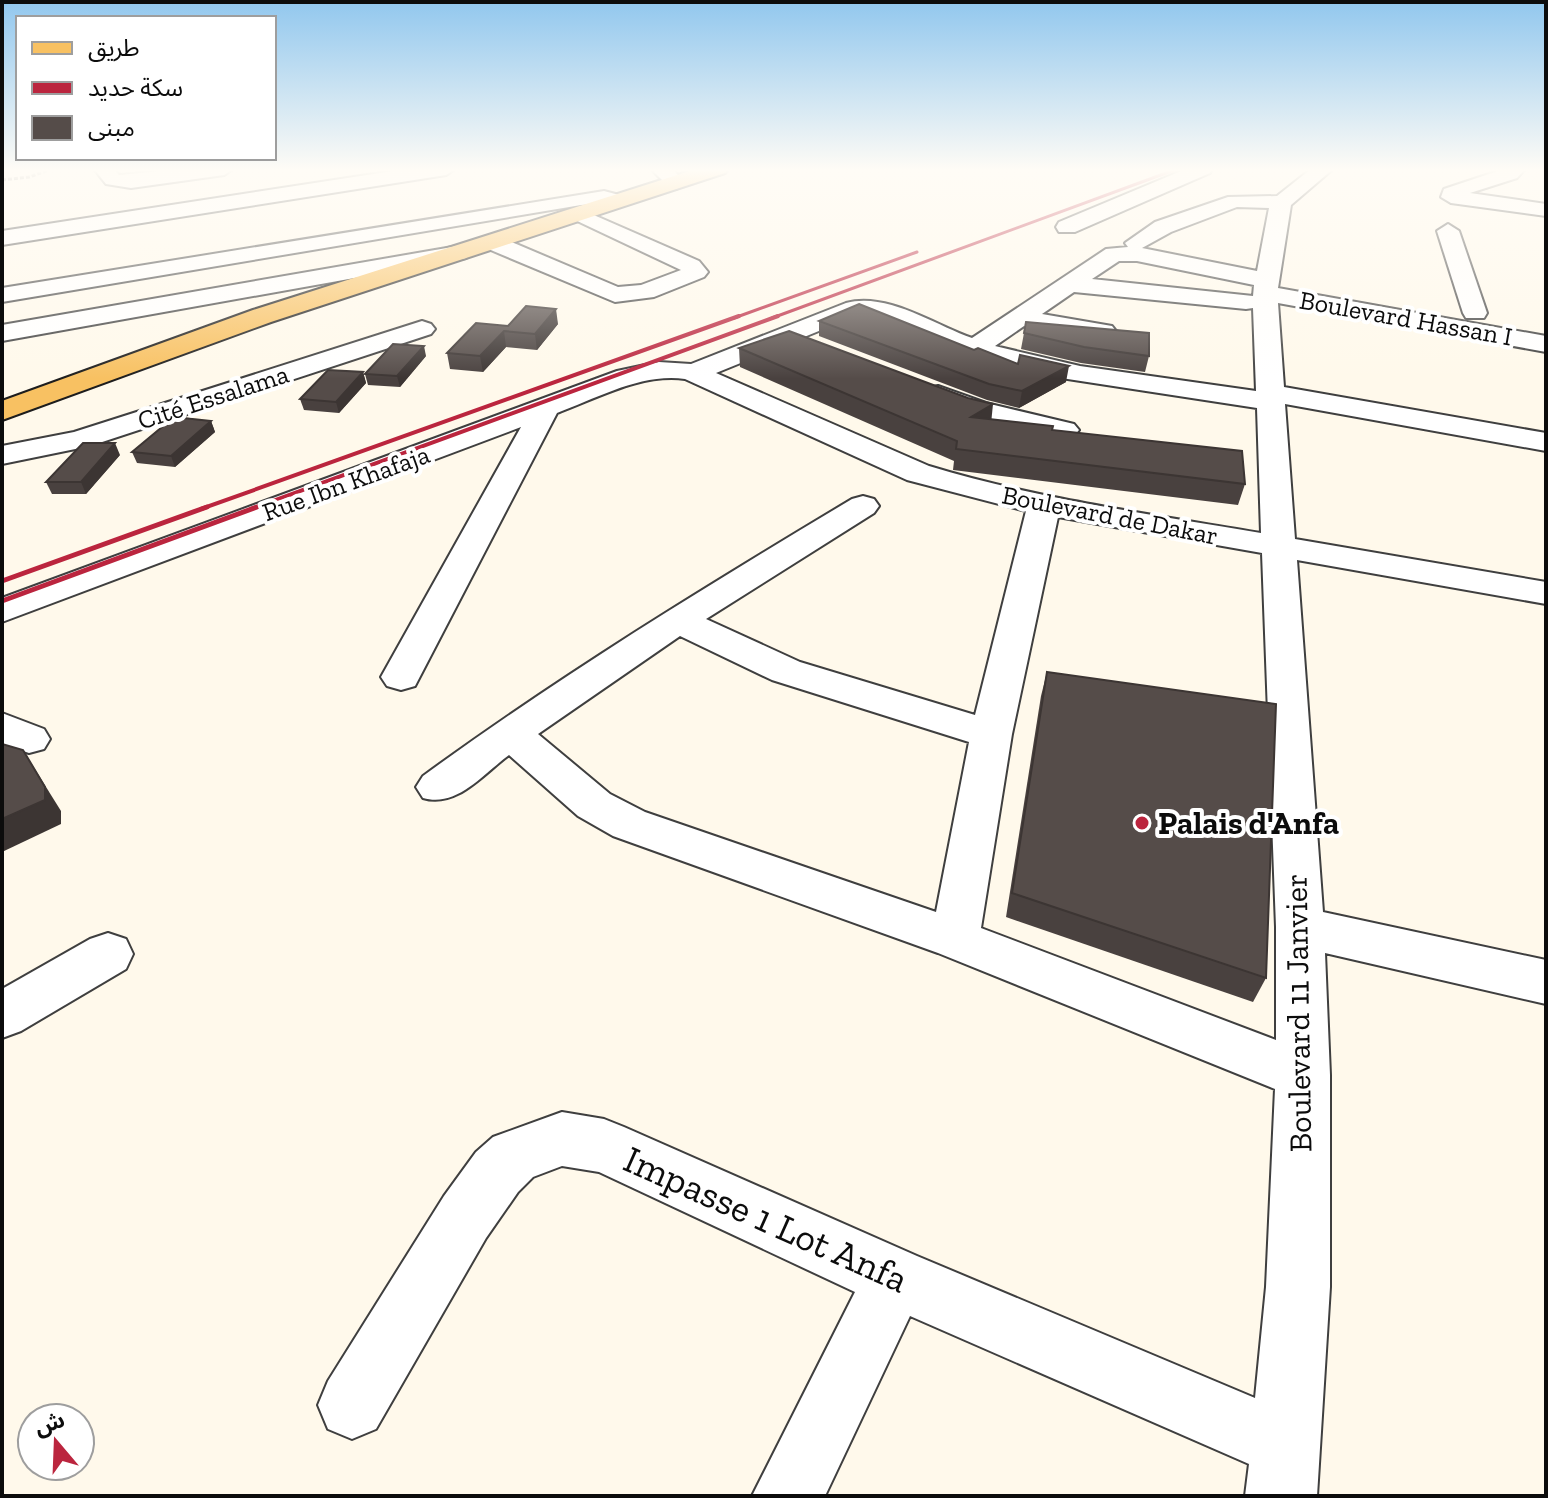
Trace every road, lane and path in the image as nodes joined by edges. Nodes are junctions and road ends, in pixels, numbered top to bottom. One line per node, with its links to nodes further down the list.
1 (345, 239): 9 (street)
2 (467, 239): 10 (street)
3 (505, 239): 10 (main road)
4 (632, 239): 10 (street)
5 (1143, 239): 8 (street)
6 (1273, 239): 14 (street, Boulevard 11 Janvier)
7 (1439, 239): 11 (street)
8 (1136, 243)
9 (308, 245): 12 (street); 15 (street)
10 (477, 248): 12 (street); 18 (main road)
11 (1445, 255): 16 (street); 17 (street)
12 (329, 276): 19 (street)
13 (1068, 284): 14 (street); 14 (street); 20 (street)
14 (1266, 288): 16 (street, Boulevard Hassan I); 27 (street, Boulevard Hassan I); 33 (street, Boulevard 11 Janvier)
15 (2, 295)
16 (1449, 308): 17 (street, Boulevard Hassan I)
17 (1475, 313): 21 (street, Boulevard Hassan I)
18 (262, 316): 26 (street); 35 (main road)
19 (85, 318): 24 (street); 28 (street)
20 (1021, 318): 23 (street); 29 (street)
21 (1546, 325)
22 (422, 329): 38 (street, Cité Essalama)
23 (1103, 331)
24 (2, 333)
25 (783, 335): 29 (street); 30 (street); 31 (street)
26 (122, 340)
27 (1546, 344)
28 (93, 345)
29 (975, 348): 33 (street)
30 (824, 351)
31 (693, 373): 34 (street, Rue Ibn Khafaja); 39 (street, Boulevard de Dakar)
32 (907, 383): 36 (street)
33 (1271, 398): 37 (street); 41 (street, Boulevard 11 Janvier)
34 (545, 409): 43 (street, Rue Ibn Khafaja); 45 (street)
35 (2, 411)
36 (1064, 430)
37 (1546, 442)
38 (2, 455)
39 (1044, 505): 41 (street, Boulevard de Dakar); 47 (street)
40 (863, 506): 44 (street)
41 (1278, 546): 42 (street, Boulevard de Dakar); 49 (street, Boulevard 11 Janvier)
42 (1546, 593)
43 (2, 611)
44 (677, 620): 46 (street); 47 (street)
45 (401, 677)
46 (509, 732): 48 (street); 50 (street)
47 (991, 734): 50 (street)
48 (438, 787)
49 (1300, 927): 52 (street); 54 (street, Boulevard 11 Janvier)
50 (955, 939): 54 (street)
51 (108, 954): 53 (street)
52 (1546, 982)
53 (2, 1015)
54 (1303, 1075): 57 (street, Boulevard 11 Janvier)
55 (895, 1278): 56 (street, Impasse 1 Lot Anfa); 57 (street, Impasse 1 Lot Anfa); 58 (street)
56 (352, 1405)
57 (1284, 1471)
58 (788, 1496)

